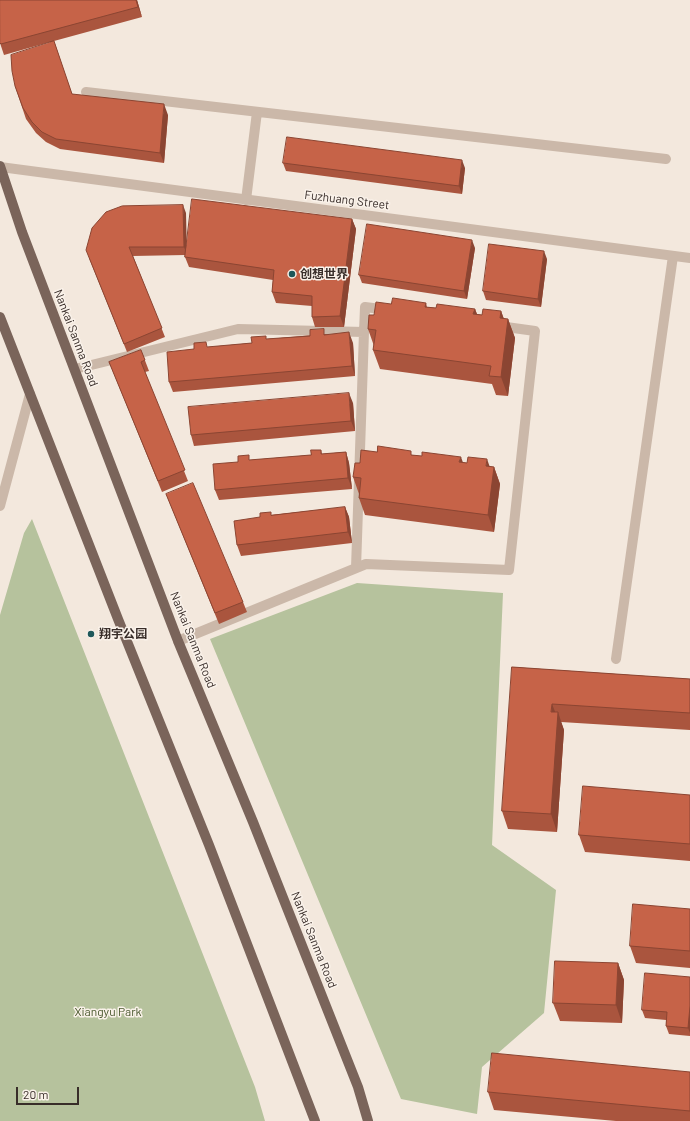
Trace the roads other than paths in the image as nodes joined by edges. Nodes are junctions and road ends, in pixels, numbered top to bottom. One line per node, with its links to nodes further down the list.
1 (86, 92): 2 (street)
2 (257, 112): 3 (street); 5 (street)
3 (666, 159)
4 (0, 167): 5 (street, Fuzhuang Street); 12 (main road, Nankai Sanma Road)
5 (246, 200): 6 (street, Fuzhuang Street)
6 (673, 256): 7 (street, Fuzhuang Street); 17 (street)
7 (690, 258)
8 (396, 311): 11 (street)
9 (0, 317): 13 (main road)
10 (488, 324): 15 (street)
11 (364, 332): 12 (street); 15 (street)
12 (75, 369): 16 (main road, Nankai Sanma Road)
13 (30, 394): 14 (street); 18 (main road)
14 (0, 506)
15 (356, 568): 16 (street)
16 (178, 641): 19 (main road, Nankai Sanma Road)
17 (616, 659)
18 (315, 1121)
19 (368, 1121)

